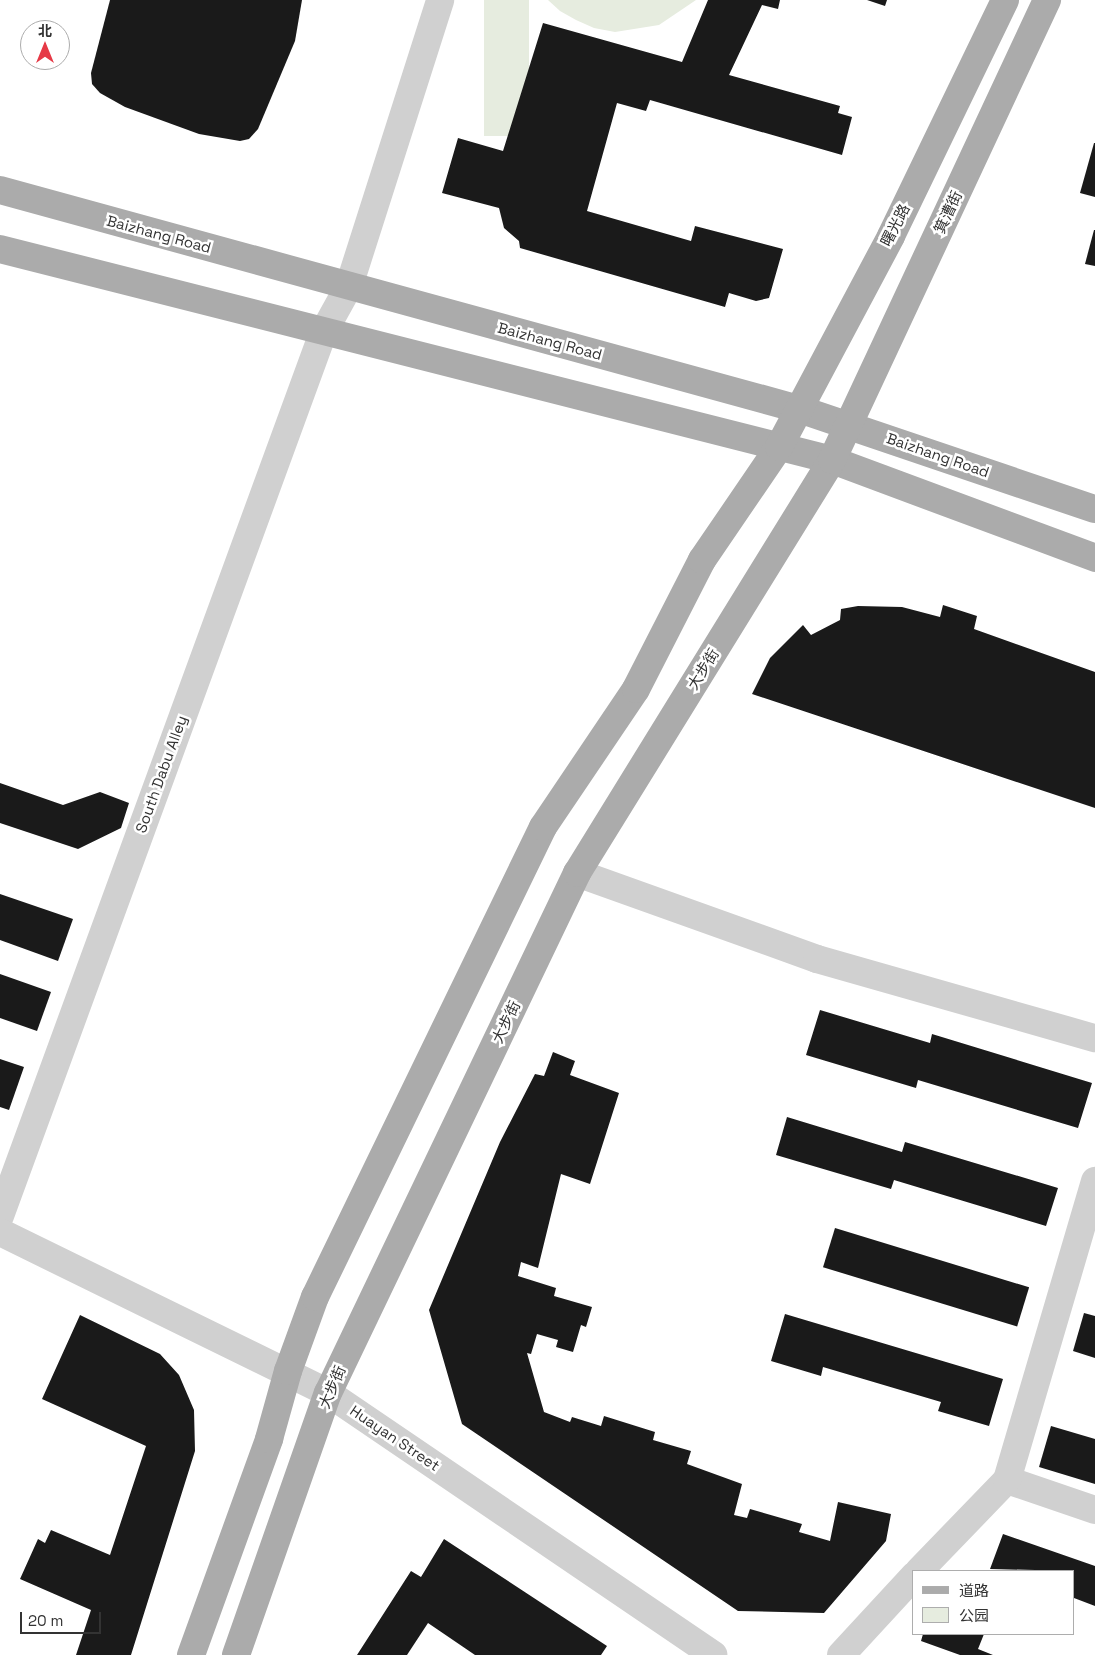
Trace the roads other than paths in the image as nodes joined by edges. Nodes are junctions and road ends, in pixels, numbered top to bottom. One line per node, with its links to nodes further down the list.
1 (440, 0): 6 (street, South Dabu Alley)
2 (1005, 0): 8 (main road, 曙光路)
3 (1047, 0): 9 (main road, 箕漕街)
4 (0, 190): 6 (main road, Baizhang Road)
5 (0, 249): 7 (main road)
6 (349, 286): 7 (street, South Dabu Alley); 8 (main road, Baizhang Road)
7 (323, 333): 10 (main road); 17 (street, South Dabu Alley)
8 (799, 409): 9 (main road, Baizhang Road); 10 (main road, 曙光路)
9 (849, 425): 11 (main road, 大步街); 12 (main road, Baizhang Road)
10 (780, 447): 11 (main road); 19 (main road)
11 (832, 460): 13 (main road); 14 (main road, 大步街)
12 (1095, 509)
13 (1095, 558)
14 (577, 873): 15 (street); 20 (main road, 大步街)
15 (1095, 1038)
16 (1095, 1181): 21 (street)
17 (0, 1216)
18 (0, 1232): 19 (street, Huayan Street)
19 (288, 1371): 20 (street, Huayan Street); 25 (main road)
20 (328, 1393): 26 (main road, 大步街); 27 (street, Huayan Street)
21 (1007, 1480): 22 (street); 23 (street)
22 (1095, 1510)
23 (920, 1570)
24 (912, 1578): 28 (street)
25 (191, 1655)
26 (236, 1655)
27 (714, 1655)
28 (841, 1655)

